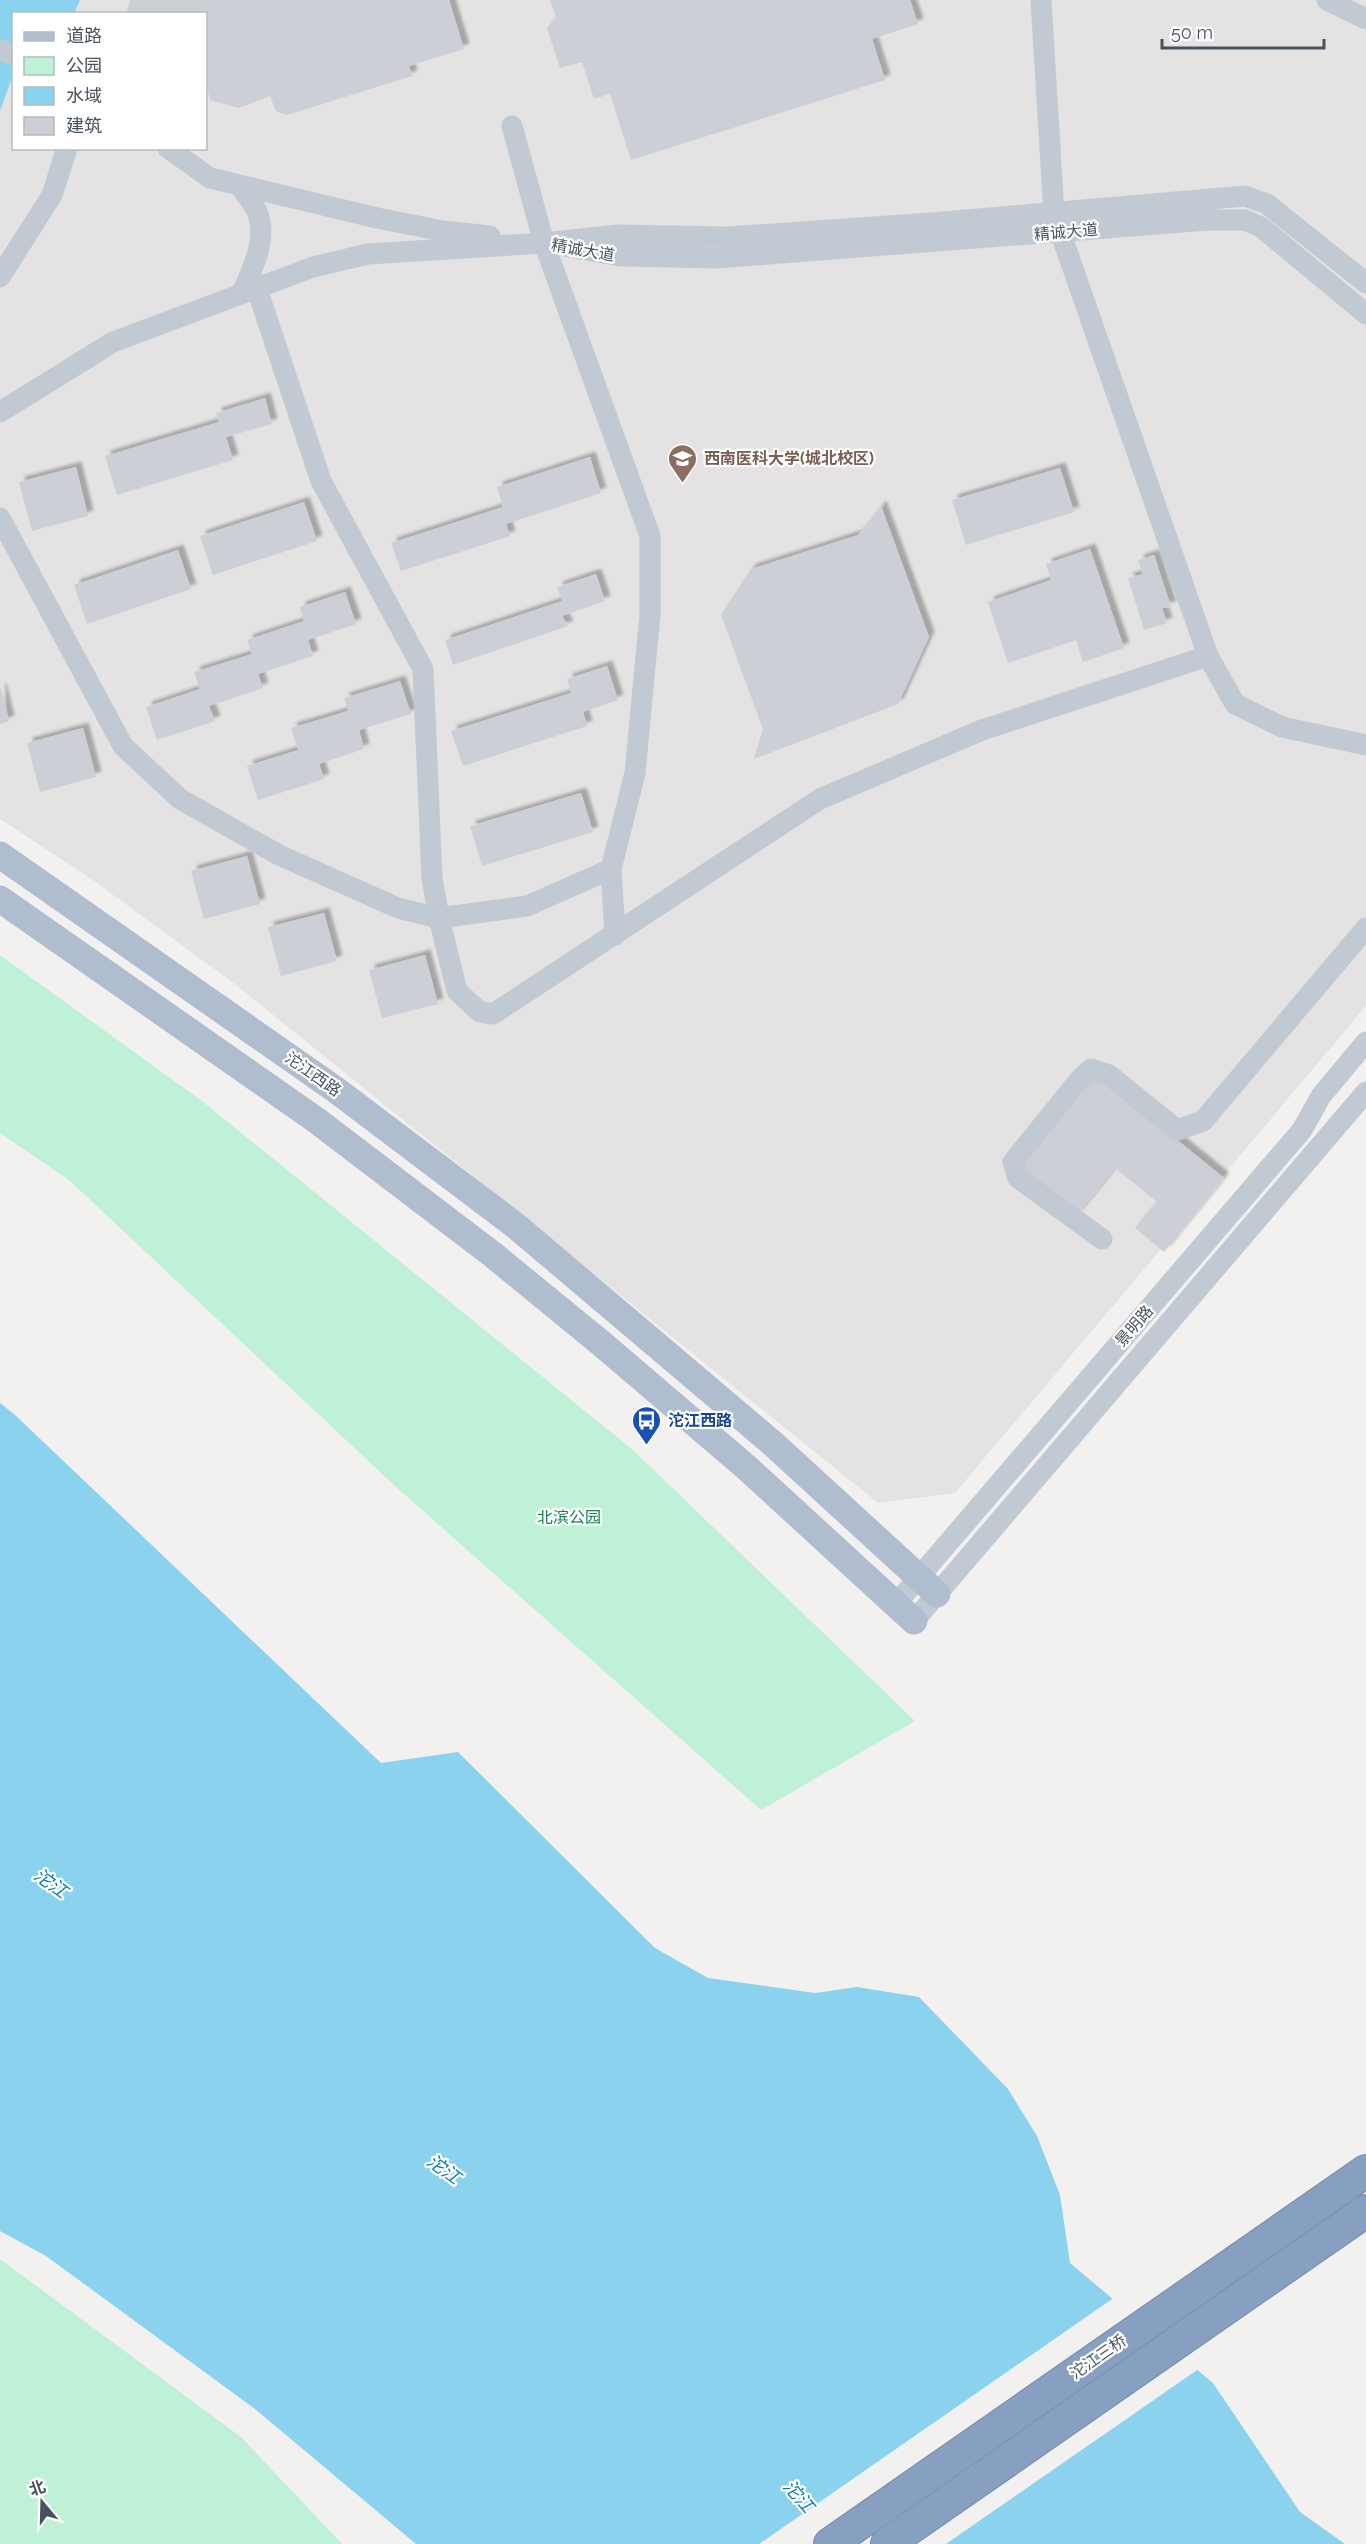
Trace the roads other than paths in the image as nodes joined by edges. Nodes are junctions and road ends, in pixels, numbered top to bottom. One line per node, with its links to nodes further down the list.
1 (1041, 0): 8 (street)
2 (1327, 0): 3 (street)
3 (1366, 19)
4 (512, 126): 9 (street)
5 (67, 150): 10 (street)
6 (171, 150): 7 (street)
7 (240, 186): 9 (street); 12 (street)
8 (1057, 223): 9 (street, 精诚大道); 11 (street, 精诚大道); 13 (street, 精诚大道); 16 (street)
9 (544, 243): 12 (street); 19 (street)
10 (0, 276)
11 (1366, 282)
12 (250, 289): 14 (street); 21 (street)
13 (1366, 314)
14 (0, 412)
15 (0, 518): 21 (street)
16 (1208, 657): 17 (street); 23 (street)
17 (1366, 745)
18 (0, 855): 27 (main road, 沱江西路)
19 (611, 869): 21 (street); 23 (street)
20 (0, 899): 28 (main road)
21 (439, 918): 23 (street)
22 (1366, 928): 26 (street)
23 (615, 935)
24 (1366, 1042): 27 (street, 景明路)
25 (1366, 1092): 27 (street, 景明路)
26 (1102, 1239)
27 (928, 1585): 28 (street, 景明路)
28 (904, 1613)
29 (1366, 2171): 31 (highway, 沱江三桥)
30 (1366, 2211): 32 (highway, 沱江三桥)
31 (830, 2544)
32 (887, 2544)

